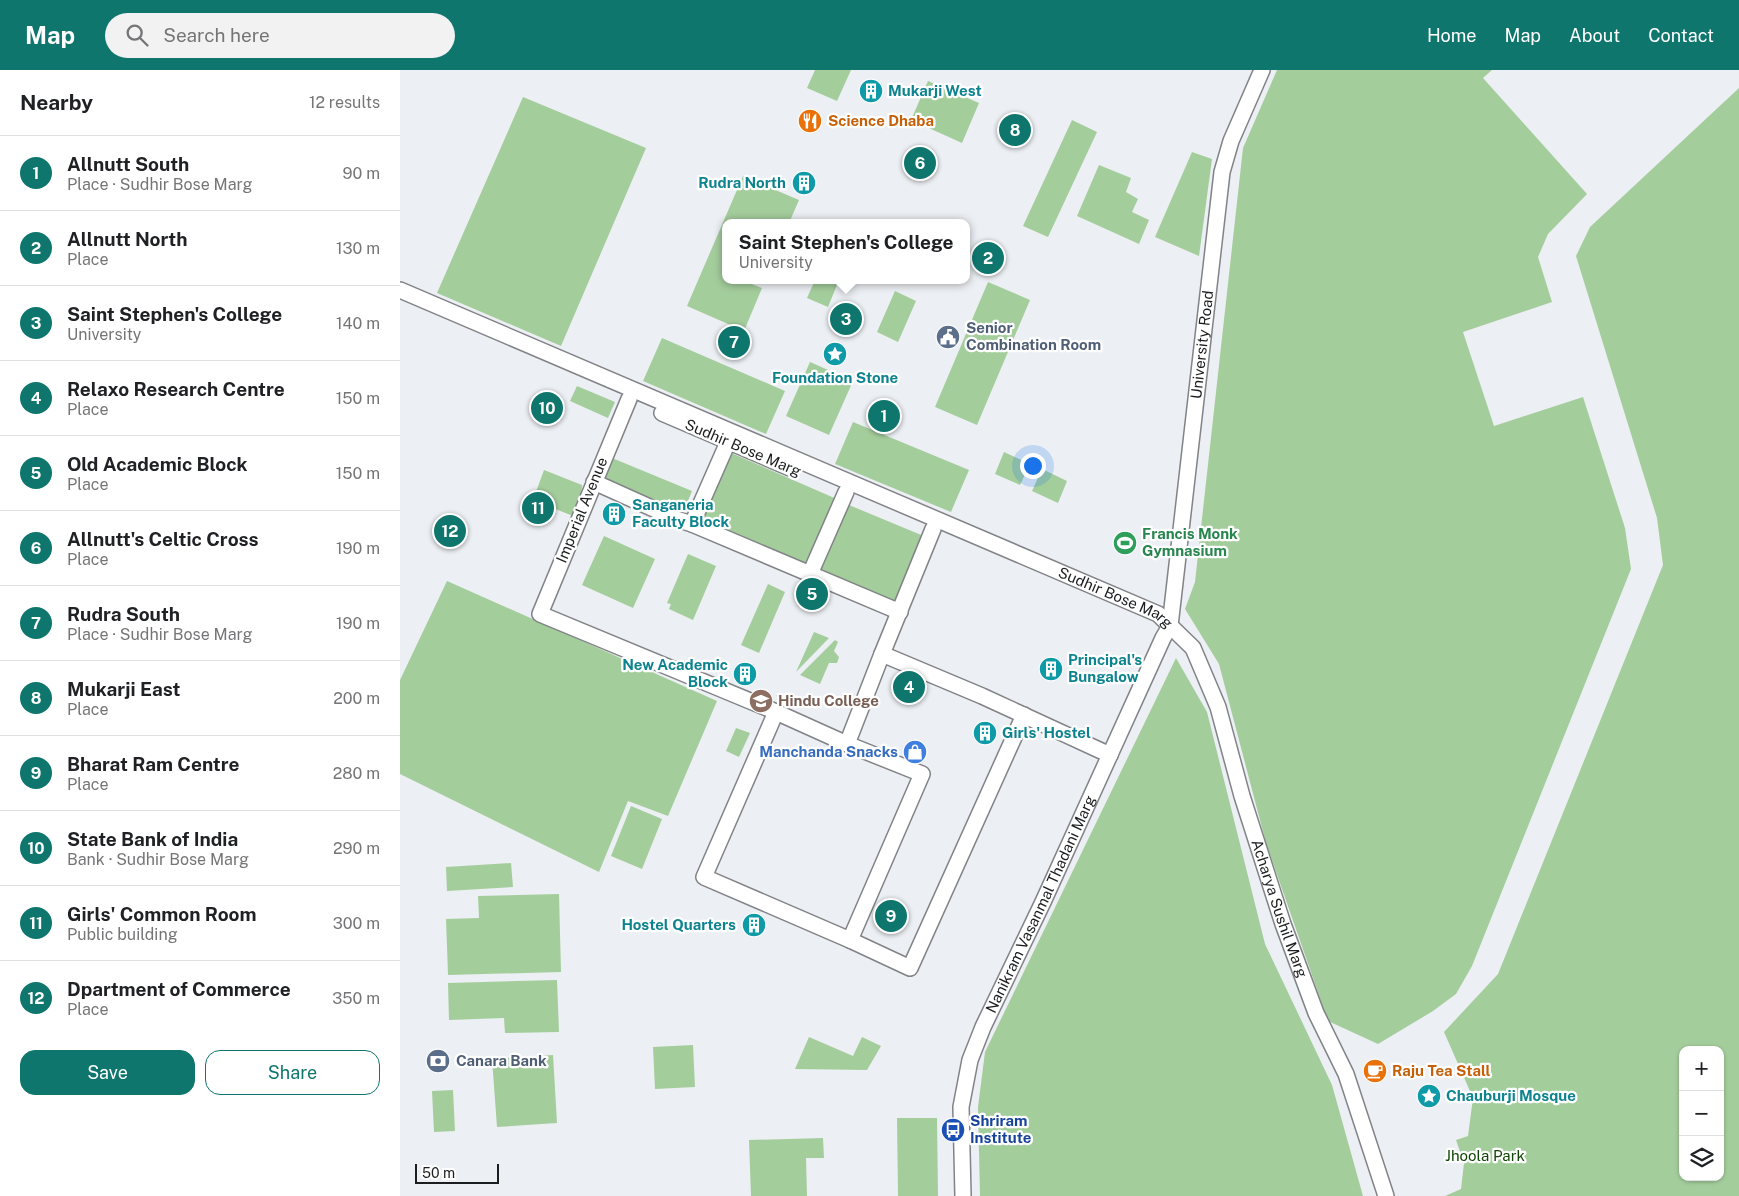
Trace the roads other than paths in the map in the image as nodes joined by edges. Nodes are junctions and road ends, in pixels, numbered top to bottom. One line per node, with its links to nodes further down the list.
1 (1262, 70): 12 (street, University Road)
2 (400, 290): 12 (street, Sudhir Bose Marg)
3 (400, 301): 4 (street, Sudhir Bose Marg)
4 (627, 403): 5 (street, Sudhir Bose Marg); 6 (street, Imperial Avenue)
5 (728, 442): 7 (street, Sudhir Bose Marg); 8 (street)
6 (594, 482): 8 (street); 14 (street, Imperial Avenue)
7 (846, 492): 9 (street, Sudhir Bose Marg); 10 (street)
8 (692, 524): 10 (street)
9 (933, 529): 11 (street); 12 (street, Sudhir Bose Marg)
10 (810, 574): 11 (street)
11 (900, 612): 13 (street)
12 (1170, 626): 17 (street, Nanikram Vasanmal Thadani Marg); 20 (street, Acharya Sushil Marg)
13 (882, 654): 15 (street); 16 (street)
14 (776, 712): 16 (street); 18 (street)
15 (1024, 715): 17 (street); 18 (street)
16 (847, 744): 18 (street)
17 (1110, 755): 19 (street, Nanikram Vasanmal Thadani Marg)
18 (850, 940)
19 (963, 1196)
20 (1386, 1196)

